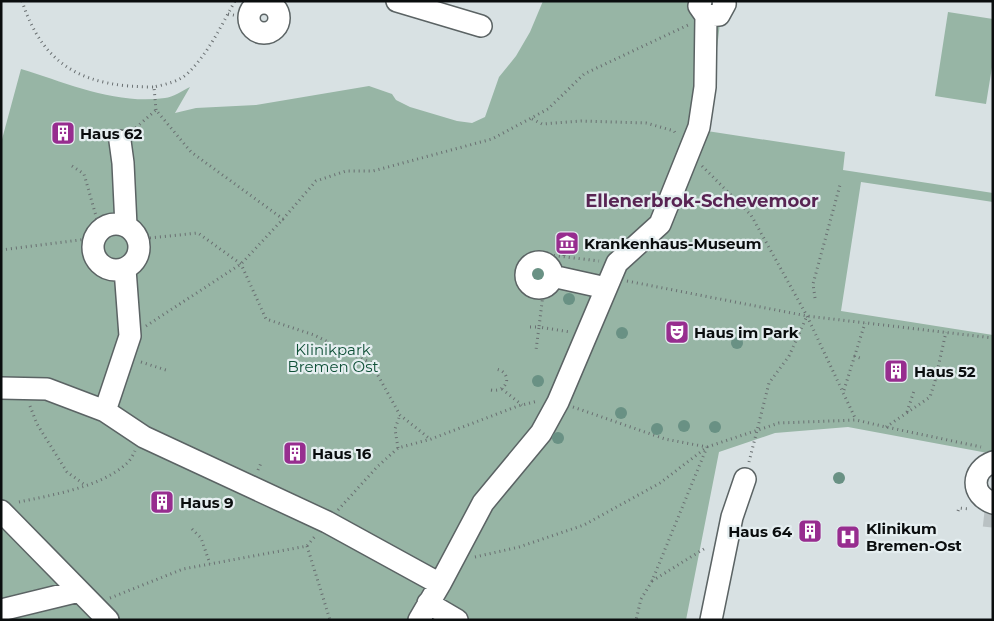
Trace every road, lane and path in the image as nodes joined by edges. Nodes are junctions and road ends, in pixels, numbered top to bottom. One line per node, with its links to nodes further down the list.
1 (22, 1): 10 (path)
2 (235, 1): 7 (path)
3 (397, 1): 9 (street)
4 (723, 1): 6 (street)
5 (279, 5): 8 (street)
6 (704, 9): 15 (path); 24 (street)
7 (228, 14): 8 (path); 10 (path)
8 (249, 18)
9 (482, 26)
10 (154, 87): 11 (path)
11 (156, 110): 12 (path); 15 (path)
12 (120, 141): 16 (street)
13 (72, 166): 17 (path)
14 (840, 185): 25 (path)
15 (283, 219): 21 (path)
16 (132, 232): 17 (street); 21 (path); 22 (street)
17 (97, 234): 18 (path); 22 (street)
18 (1, 250)
19 (564, 250): 20 (path)
20 (564, 256): 23 (path); 24 (path)
21 (241, 264): 33 (path); 49 (path)
22 (125, 269): 33 (street)
23 (544, 275): 24 (street); 29 (path)
24 (611, 276): 26 (path); 31 (street)
25 (815, 298)
26 (808, 316): 27 (path); 43 (path); 52 (path)
27 (865, 322): 30 (path); 35 (path)
28 (530, 327): 29 (path)
29 (539, 327): 31 (path); 34 (path)
30 (946, 332): 32 (path); 48 (path)
31 (587, 335): 45 (street)
32 (993, 338)
33 (127, 346): 38 (path); 47 (street)
34 (536, 350)
35 (854, 356): 36 (path); 43 (path)
36 (864, 359)
37 (496, 369): 41 (path)
38 (169, 371)
39 (1, 388): 40 (street)
40 (26, 388): 47 (street); 59 (path)
41 (502, 389): 42 (path); 46 (path)
42 (491, 390)
43 (844, 390): 50 (path)
44 (914, 392): 48 (path)
45 (558, 402): 46 (path); 55 (path); 67 (street)
46 (522, 405): 54 (path)
47 (105, 411): 53 (street)
48 (907, 413): 51 (path)
49 (400, 415): 54 (path); 56 (path)
50 (856, 420): 51 (path); 52 (path)
51 (886, 428): 57 (path)
52 (758, 430): 55 (path); 58 (path)
53 (144, 437): 59 (path); 62 (street)
54 (431, 439): 56 (path)
55 (707, 446): 67 (path); 68 (path)
56 (398, 448): 62 (path)
57 (989, 455): 61 (street)
58 (744, 479): 64 (street)
59 (86, 485): 60 (path)
60 (10, 507): 70 (street)
61 (978, 509)
62 (327, 522): 65 (path); 69 (street)
63 (192, 529): 66 (path)
64 (728, 534): 68 (path); 76 (street)
65 (307, 546): 66 (path); 73 (path)
66 (210, 564): 70 (path)
67 (450, 564): 69 (street)
68 (652, 581): 75 (path)
69 (440, 584): 72 (street)
70 (93, 605): 71 (street)
71 (1, 610)
72 (423, 611): 74 (street)
73 (330, 620)
74 (457, 620)
75 (636, 620)
76 (711, 620)

